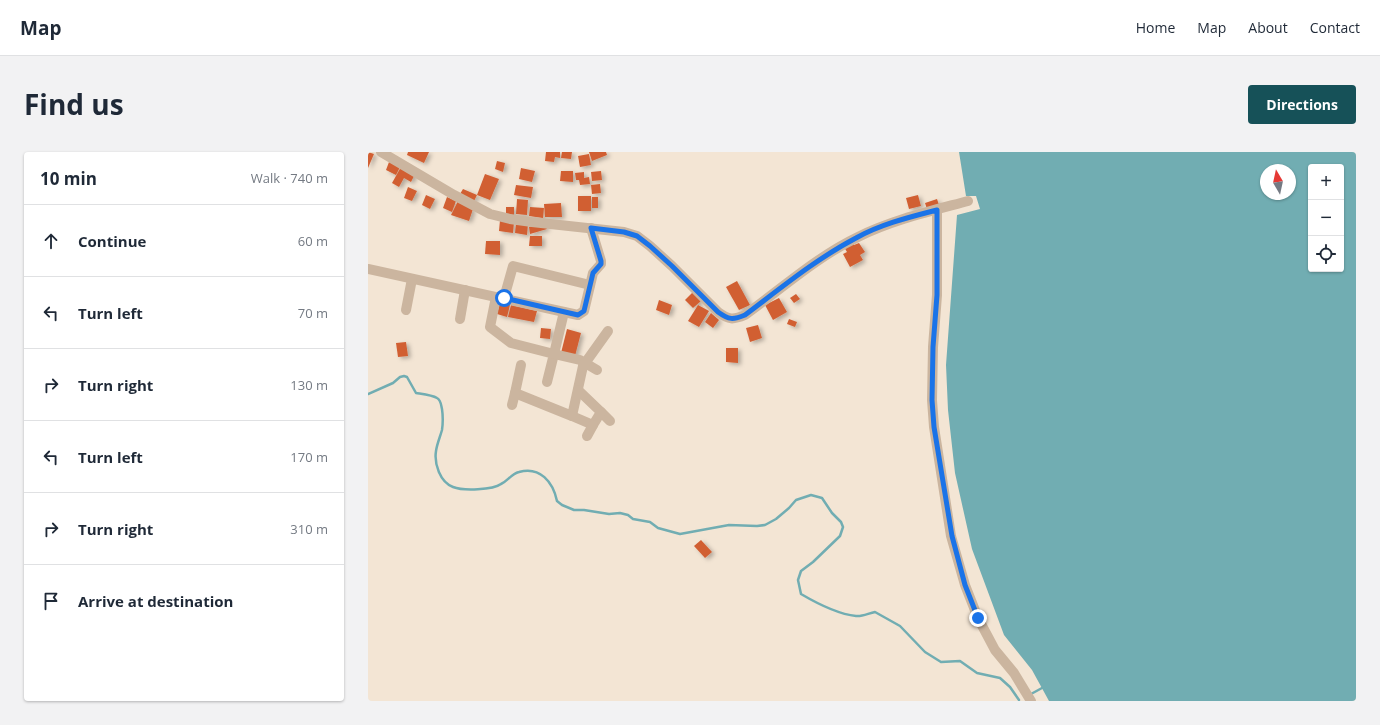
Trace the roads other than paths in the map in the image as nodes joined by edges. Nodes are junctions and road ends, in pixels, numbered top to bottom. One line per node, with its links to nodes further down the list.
1 (381, 152): 4 (street)
2 (968, 202): 3 (street)
3 (937, 210): 4 (street); 27 (street)
4 (591, 228): 7 (street)
5 (368, 269): 6 (street)
6 (412, 279): 8 (street); 10 (street)
7 (590, 285): 9 (street); 11 (street)
8 (466, 290): 9 (street); 12 (street)
9 (500, 297): 11 (street); 14 (street)
10 (406, 310)
11 (564, 312): 14 (street)
12 (460, 319)
13 (608, 332): 15 (street)
14 (554, 354): 15 (street); 18 (street)
15 (586, 363): 17 (street); 19 (street)
16 (521, 365): 20 (street)
17 (597, 370)
18 (547, 382)
19 (578, 390): 22 (street); 23 (street)
20 (515, 393): 21 (street); 23 (street)
21 (512, 405)
22 (601, 412): 24 (street); 25 (street)
23 (572, 416): 25 (street)
24 (610, 421)
25 (593, 425): 26 (street)
26 (587, 436)
27 (1031, 701)

